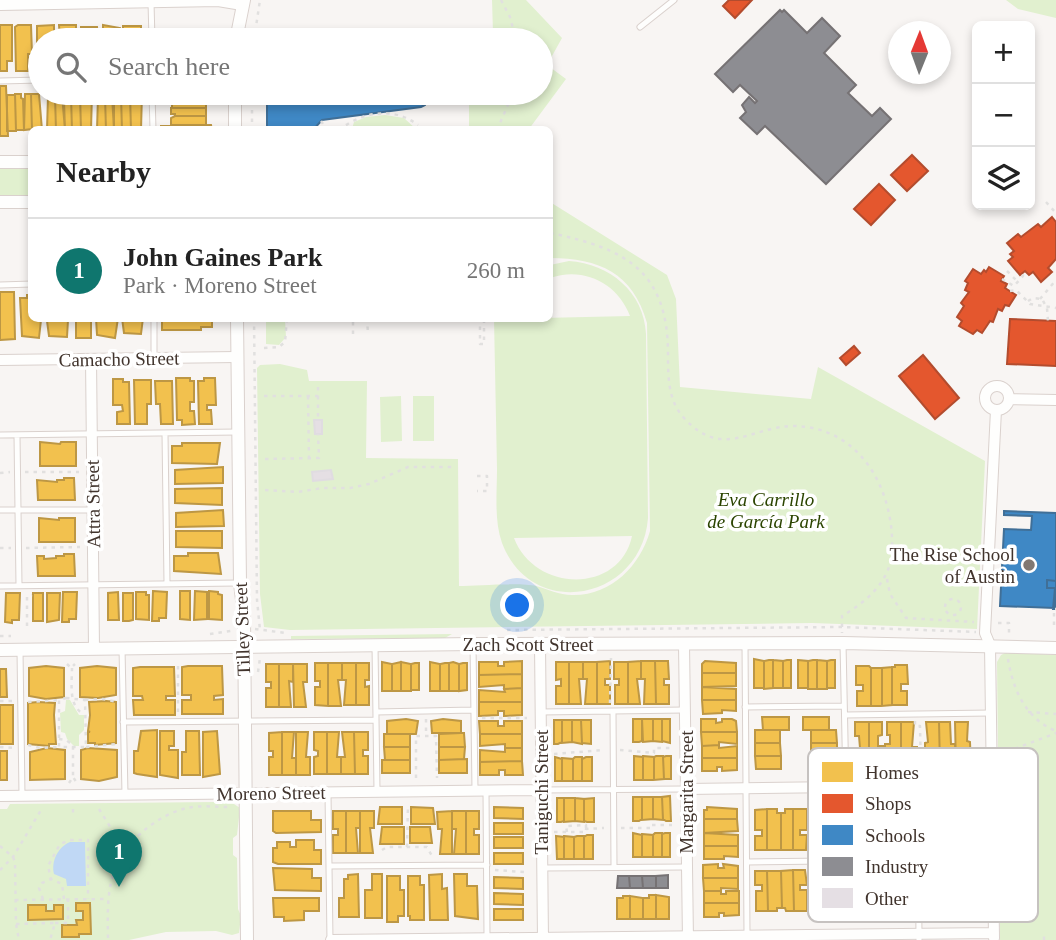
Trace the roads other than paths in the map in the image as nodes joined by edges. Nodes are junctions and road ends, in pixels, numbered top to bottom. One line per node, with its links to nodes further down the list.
1 (674, 0): 6 (lane)
2 (121, 1): 3 (street); 5 (street)
3 (151, 2): 4 (street); 7 (lane)
4 (243, 2): 8 (street)
5 (0, 5)
6 (640, 27)
7 (152, 28)
8 (238, 28)
9 (0, 80): 10 (lane)
10 (28, 80)
11 (152, 105): 13 (lane)
12 (235, 105): 14 (street)
13 (152, 126)
14 (235, 126)
15 (0, 162): 16 (street)
16 (28, 162)
17 (0, 202): 18 (street)
18 (28, 202)
19 (28, 284): 20 (lane)
20 (0, 285)
21 (154, 322): 25 (lane)
22 (237, 322): 23 (street, Tilley Street)
23 (237, 357): 25 (street, Camacho Street); 30 (street, Tilley Street)
24 (91, 359): 25 (street, Camacho Street); 26 (street, Camacho Street); 32 (street, Attra Street)
25 (155, 359)
26 (0, 360)
27 (1009, 399): 28 (street); 29 (street); 29 (street)
28 (1056, 400)
29 (996, 410): 43 (street)
30 (238, 432): 31 (lane); 39 (street, Tilley Street)
31 (165, 433): 32 (lane); 38 (lane)
32 (92, 434): 34 (lane); 37 (street, Attra Street)
33 (0, 435): 34 (lane)
34 (17, 435): 36 (lane)
35 (0, 510): 36 (lane)
36 (18, 510): 37 (lane); 41 (lane)
37 (93, 510): 40 (street, Attra Street)
38 (167, 583): 39 (lane); 40 (lane)
39 (240, 583): 50 (street, Tilley Street)
40 (93, 584): 41 (lane); 51 (street, Attra Street)
41 (19, 585): 42 (lane)
42 (0, 586)
43 (988, 639): 45 (street, Zach Scott Street); 53 (street, Zach Scott Street); 63 (street)
44 (745, 643): 45 (street, Zach Scott Street); 48 (street, Zach Scott Street); 57 (lane)
45 (843, 643): 56 (lane)
46 (473, 644): 47 (street, Zach Scott Street); 49 (street, Zach Scott Street); 58 (lane)
47 (540, 644): 48 (street, Zach Scott Street); 62 (street, Taniguchi Street)
48 (684, 644): 59 (street, Margarita Street)
49 (375, 645): 50 (street, Zach Scott Street); 61 (lane)
50 (244, 646): 52 (street, Zach Scott Street); 67 (street, Tilley Street)
51 (94, 648): 52 (street, Zach Scott Street); 55 (street, Zach Scott Street)
52 (122, 648): 66 (lane)
53 (1056, 649)
54 (0, 650): 55 (street, Zach Scott Street)
55 (20, 650): 81 (lane)
56 (843, 706): 57 (lane); 64 (lane)
57 (745, 707): 71 (lane)
58 (474, 710): 61 (lane); 73 (lane)
59 (685, 710): 60 (lane); 72 (street, Margarita Street)
60 (612, 711): 62 (lane); 75 (lane)
61 (376, 712): 65 (lane)
62 (541, 712): 74 (street, Taniguchi Street)
63 (990, 713): 64 (lane); 69 (street)
64 (845, 715): 68 (lane)
65 (376, 720): 67 (lane); 76 (lane)
66 (123, 722): 67 (lane); 79 (lane)
67 (244, 722): 78 (street, Tilley Street)
68 (845, 748)
69 (991, 748)
70 (808, 787): 71 (street)
71 (747, 788): 72 (street); 83 (lane)
72 (687, 789): 75 (lane); 86 (street, Margarita Street)
73 (480, 790): 74 (street, Moreno Street); 76 (street, Moreno Street); 87 (lane)
74 (541, 790): 75 (lane); 88 (street, Taniguchi Street)
75 (613, 790): 85 (lane)
76 (377, 791): 77 (street, Moreno Street)
77 (328, 792): 78 (street, Moreno Street); 84 (lane)
78 (246, 793): 79 (street, Moreno Street); 95 (street, Tilley Street)
79 (125, 794): 81 (street, Moreno Street)
80 (0, 796): 81 (street, Moreno Street)
81 (22, 796)
82 (808, 861): 83 (lane)
83 (747, 862): 89 (lane)
84 (329, 866): 87 (lane); 96 (lane)
85 (614, 867): 86 (lane); 88 (lane)
86 (686, 867): 92 (street, Margarita Street)
87 (489, 868): 93 (lane)
88 (542, 868): 94 (street, Taniguchi Street)
89 (742, 937): 90 (street); 92 (street)
90 (919, 937): 91 (street)
91 (994, 937)
92 (688, 938): 94 (street)
93 (489, 939): 94 (street); 96 (street)
94 (543, 939)
95 (247, 940)
96 (330, 940)

